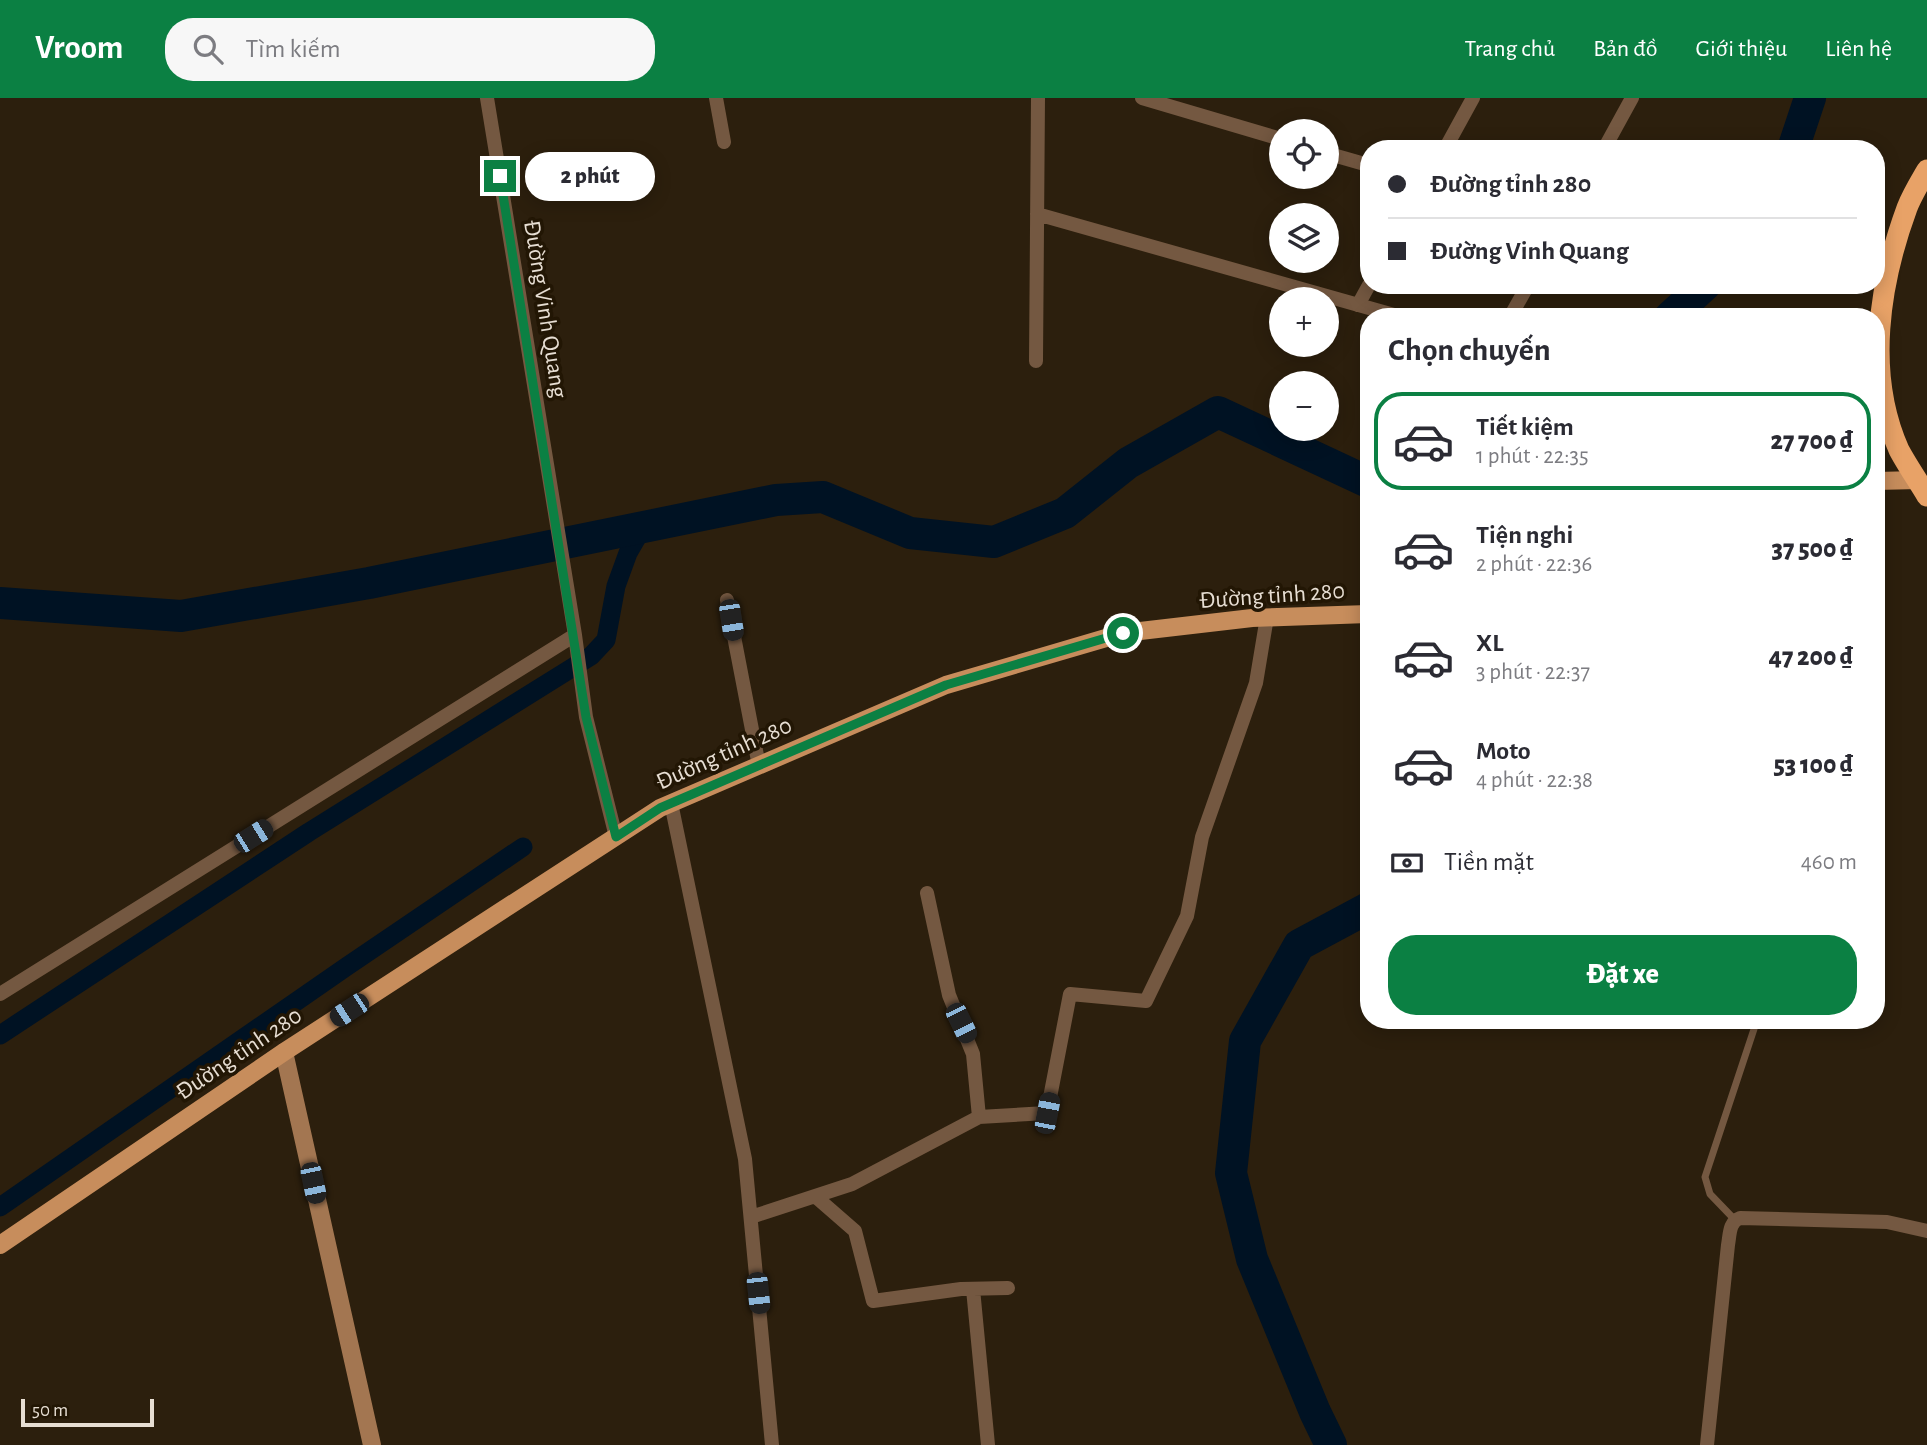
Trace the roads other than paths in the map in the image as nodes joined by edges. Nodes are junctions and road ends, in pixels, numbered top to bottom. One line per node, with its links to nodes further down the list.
1 (487, 98): 26 (street, Đường Vinh Quang)
2 (716, 98): 10 (street)
3 (1038, 98): 14 (street)
4 (1142, 98): 7 (street)
5 (1474, 98): 8 (street)
6 (1632, 98): 9 (street)
7 (1269, 135)
8 (1450, 140)
9 (1609, 140)
10 (724, 142)
11 (1339, 157): 12 (street)
12 (1360, 163)
13 (1927, 170): 18 (highway)
14 (1037, 215): 16 (street); 19 (street)
15 (1364, 294): 16 (street)
16 (1358, 305): 17 (street)
17 (1369, 308)
18 (1883, 308)
19 (1036, 361)
20 (1885, 428): 22 (highway)
21 (1885, 482): 22 (main road)
22 (1922, 488)
23 (727, 600): 27 (street)
24 (1360, 614): 25 (main road, Đường tỉnh 280)
25 (1267, 617): 27 (main road, Đường tỉnh 280); 34 (street)
26 (575, 635): 29 (street, Đường Vinh Quang); 31 (street)
27 (759, 766): 28 (main road, Đường tỉnh 280)
28 (671, 803): 29 (main road, Đường tỉnh 280); 36 (street)
29 (616, 837): 33 (main road, Đường tỉnh 280)
30 (926, 893): 34 (street)
31 (0, 993)
32 (1754, 1029): 37 (lane)
33 (284, 1052): 39 (main road, Đường tỉnh 280); 42 (street)
34 (979, 1117): 35 (street)
35 (816, 1197): 36 (street); 41 (street)
36 (751, 1217): 43 (street)
37 (1735, 1220): 38 (street); 45 (street)
38 (1927, 1231)
39 (0, 1245)
40 (1008, 1288): 41 (street)
41 (973, 1289): 44 (street)
42 (372, 1445)
43 (772, 1445)
44 (988, 1445)
45 (1707, 1445)

